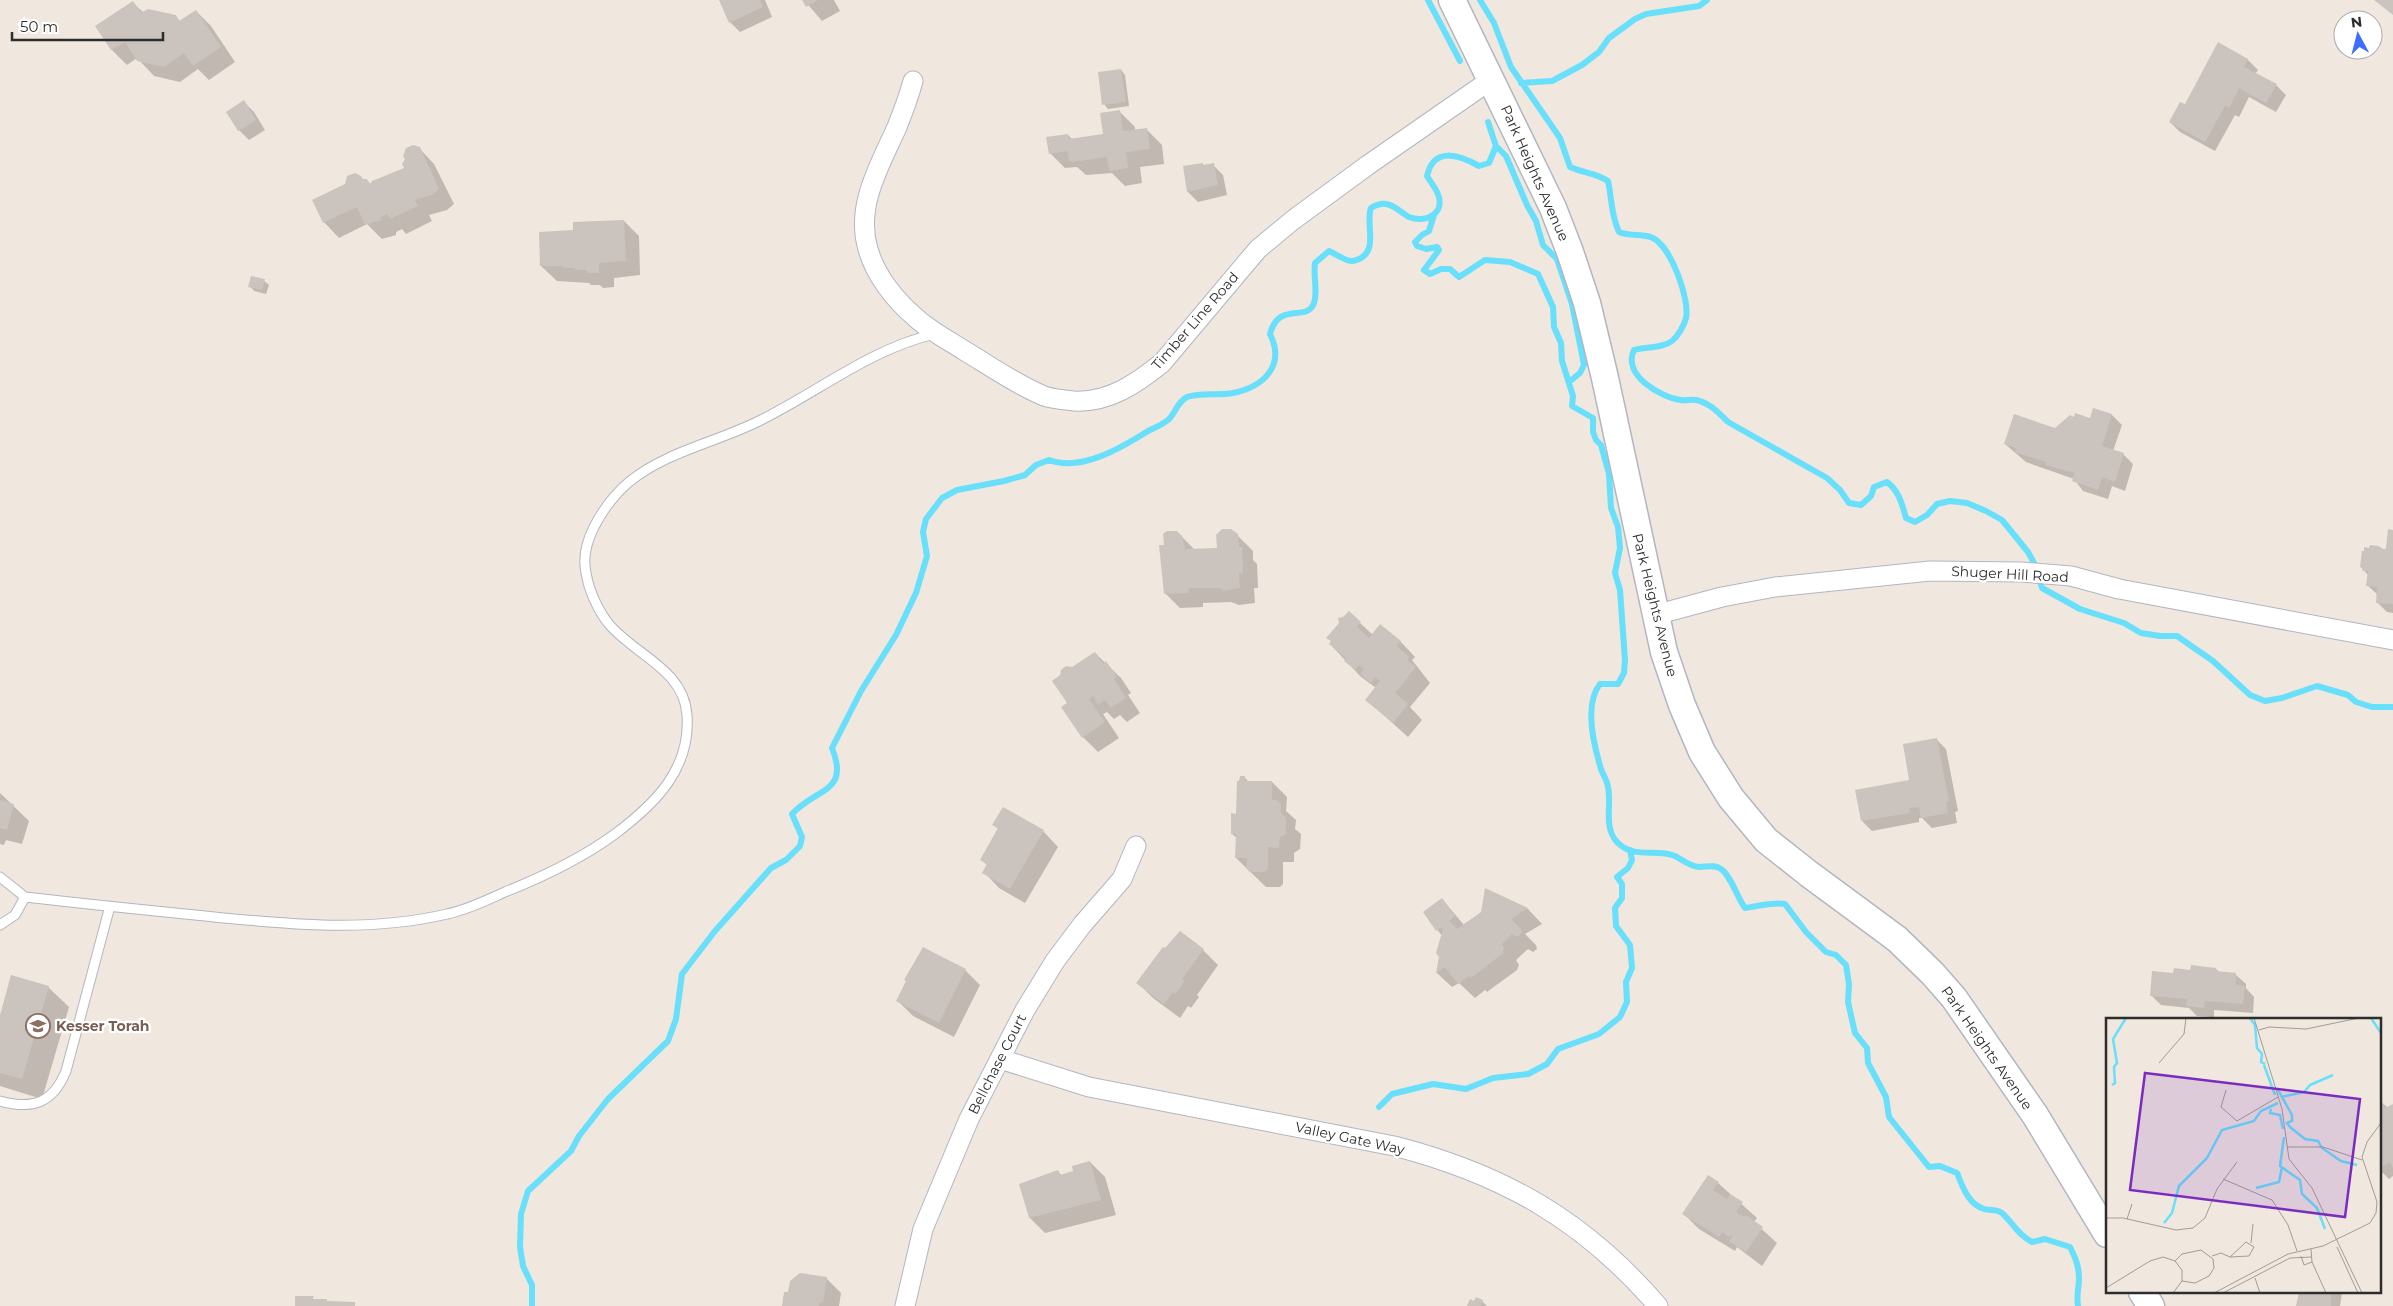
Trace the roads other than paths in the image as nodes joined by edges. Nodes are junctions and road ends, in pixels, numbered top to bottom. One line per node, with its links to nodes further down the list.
1 (1452, 0): 2 (main road, Park Heights Avenue)
2 (1492, 79): 4 (street, Timber Line Road); 5 (main road, Park Heights Avenue)
3 (913, 81): 4 (street, Timber Line Road)
4 (937, 334): 10 (lane)
5 (1655, 616): 6 (street, Shuger Hill Road); 14 (main road, Park Heights Avenue)
6 (2393, 640)
7 (1136, 846): 12 (street, Bellchase Court)
8 (0, 877): 9 (lane)
9 (25, 898): 10 (lane); 11 (lane)
10 (110, 906): 13 (lane)
11 (0, 925)
12 (1000, 1058): 16 (street, Bellchase Court); 17 (street, Valley Gate Way)
13 (0, 1101)
14 (2106, 1232)
15 (2143, 1294): 18 (main road)
16 (904, 1306)
17 (1658, 1306)
18 (2151, 1306)

